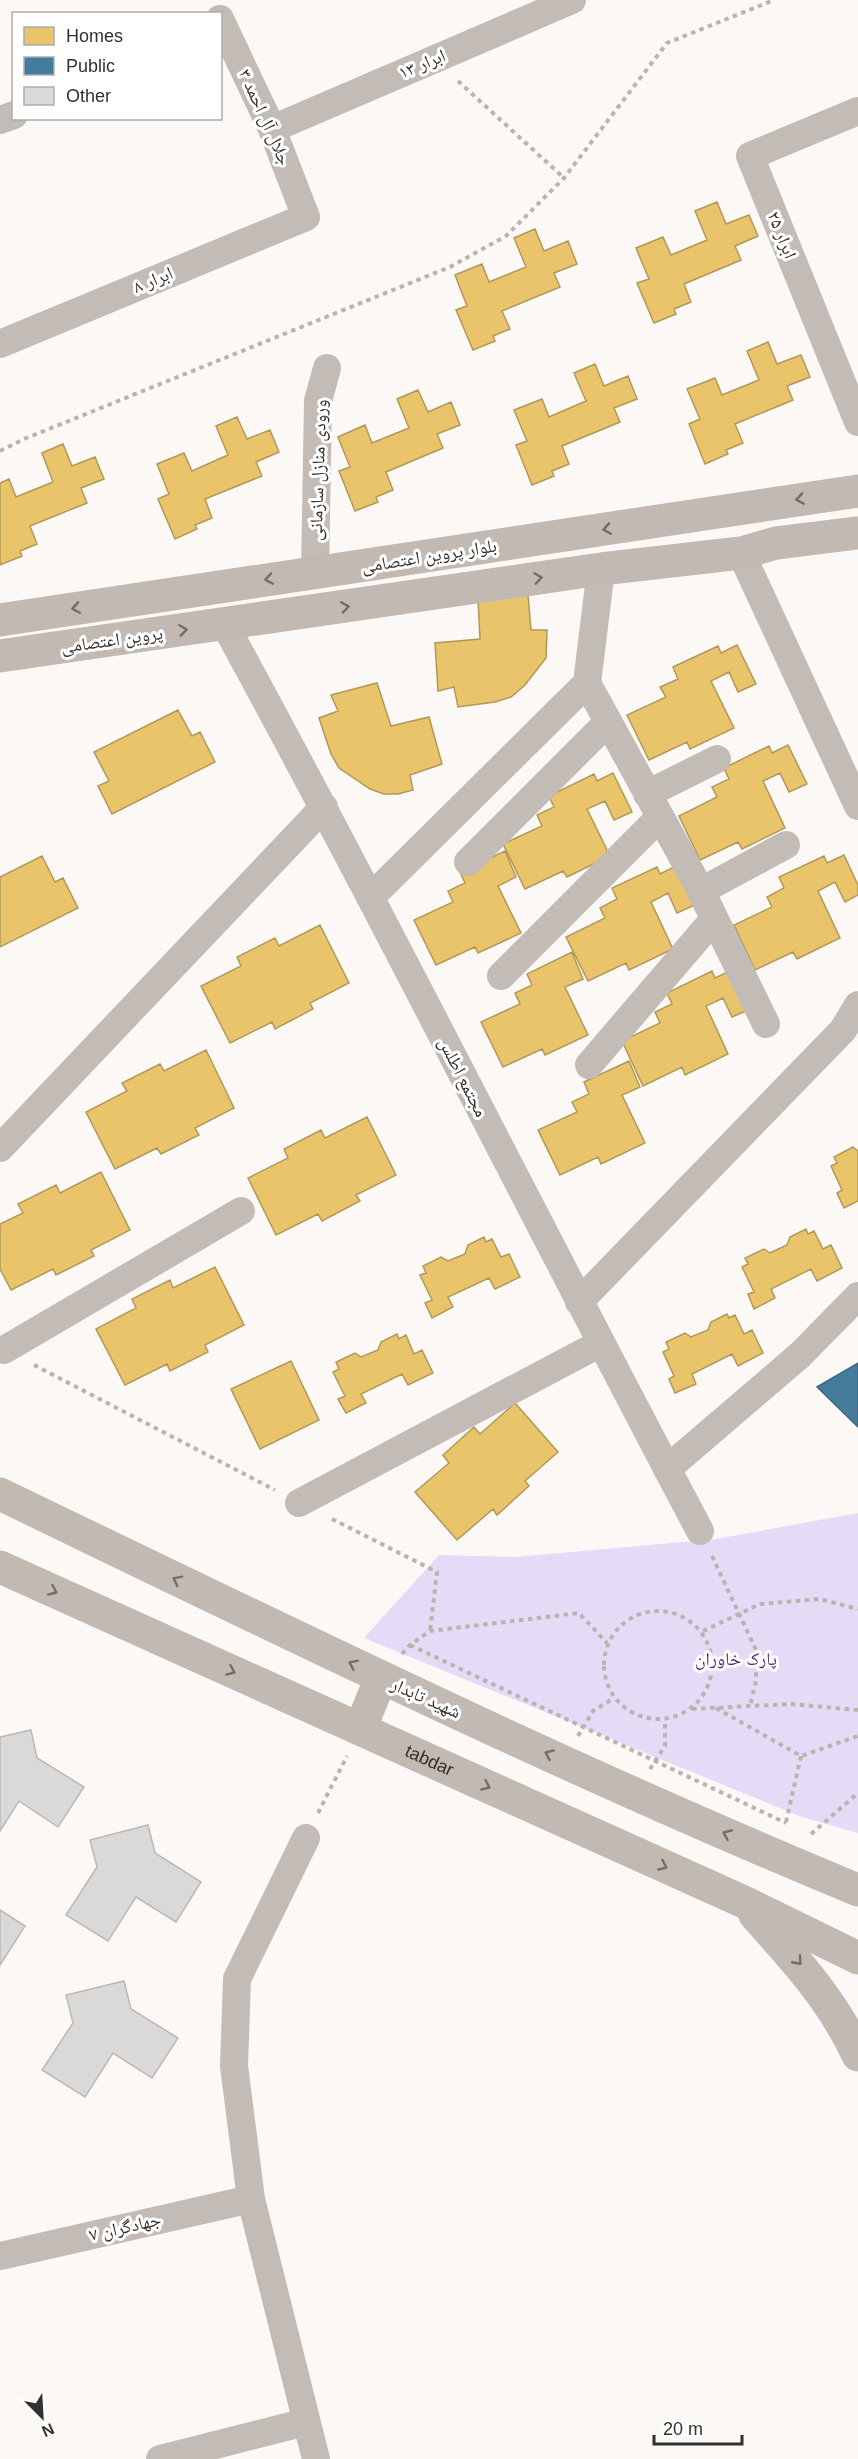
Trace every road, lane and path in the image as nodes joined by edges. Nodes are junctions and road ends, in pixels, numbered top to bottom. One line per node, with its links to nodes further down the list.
1 (572, 0): 4 (street, ابرار ۱۳)
2 (774, 0): 7 (path)
3 (222, 25): 6 (street, جلال آل احمد ۳)
4 (434, 59): 6 (street, ابرار ۱۳); 7 (path)
5 (858, 111): 11 (street, ابرار ۲۵)
6 (272, 129): 8 (street, جلال آل احمد ۳)
7 (564, 178): 13 (path)
8 (306, 217): 9 (street, ابرار ۸)
9 (0, 344)
10 (327, 368): 18 (street, ورودی منازل سازمانی)
11 (852, 388): 12 (street, ابرار ۲۵)
12 (858, 422)
13 (0, 451)
14 (858, 491): 18 (main road, بلوار پروین اعتصامی, one-way to 18)
15 (858, 533): 16 (main road, بلوار پروین اعتصامی)
16 (741, 553): 17 (main road, بلوار پروین اعتصامی); 26 (street)
17 (601, 569): 20 (main road, بلوار پروین اعتصامی, one-way to 17); 22 (street)
18 (315, 573): 19 (main road, بلوار پروین اعتصامی, one-way to 19)
19 (0, 620)
20 (225, 625): 21 (main road, پروین اعتصامی, one-way to 20); 27 (street, مجتمع اطلس)
21 (0, 656)
22 (587, 683): 23 (street); 31 (street)
23 (608, 722): 25 (street); 29 (street)
24 (717, 759): 25 (street)
25 (653, 805): 30 (street); 33 (street)
26 (858, 806)
27 (324, 807): 31 (street, مجتمع اطلس); 37 (street)
28 (786, 845): 30 (street)
29 (468, 862)
30 (701, 891): 32 (street)
31 (370, 897): 40 (street, مجتمع اطلس)
32 (714, 919): 35 (street); 36 (street)
33 (501, 976)
34 (858, 1005): 40 (street)
35 (766, 1024)
36 (589, 1065)
37 (0, 1148)
38 (241, 1211): 42 (street)
39 (858, 1296): 43 (street)
40 (579, 1302): 41 (street, مجتمع اطلس)
41 (601, 1343): 43 (street, مجتمع اطلس); 45 (street)
42 (1, 1352): 45 (path)
43 (667, 1469): 46 (street, مجتمع اطلس)
44 (0, 1494): 54 (main road, شهید تابدار, one-way to 44)
45 (299, 1503): 50 (path)
46 (700, 1531): 49 (path)
47 (0, 1567): 62 (main road, tabdar, one-way to 62)
48 (858, 1609): 49 (path)
49 (740, 1614): 51 (path); 56 (path)
50 (430, 1631): 52 (path); 53 (path)
51 (702, 1631): 52 (path); 58 (path)
52 (607, 1643): 55 (path)
53 (410, 1645): 54 (path); 61 (path)
54 (381, 1678): 62 (main road); 65 (main road, شهید تابدار, one-way to 54)
55 (614, 1698): 60 (path); 61 (path)
56 (750, 1706): 57 (path); 59 (path)
57 (716, 1708): 58 (path); 64 (path)
58 (692, 1709): 60 (path)
59 (858, 1710)
60 (665, 1720): 66 (path)
61 (583, 1726): 65 (path); 66 (path)
62 (360, 1729): 73 (path); 78 (main road, tabdar, one-way to 78)
63 (858, 1736): 64 (path)
64 (801, 1755): 69 (path)
65 (566, 1761): 67 (main road, شهید تابدار)
66 (656, 1761): 67 (path); 69 (path)
67 (633, 1792): 75 (main road, شهید تابدار, one-way to 67)
68 (858, 1793): 72 (path)
69 (786, 1822): 70 (path)
70 (794, 1826)
71 (802, 1830): 72 (path)
72 (811, 1834): 74 (path)
73 (306, 1838): 81 (street)
74 (821, 1839)
75 (766, 1852): 76 (main road); 77 (main road, شهید تابدار)
76 (858, 1875)
77 (858, 1890)
78 (744, 1902): 79 (main road, tabdar); 80 (main road, one-way to 80)
79 (858, 1958)
80 (858, 2055)
81 (250, 2199): 82 (street, جهادگران ۷); 83 (street)
82 (0, 2256)
83 (306, 2422): 84 (street); 85 (street)
84 (160, 2459)
85 (315, 2459)

